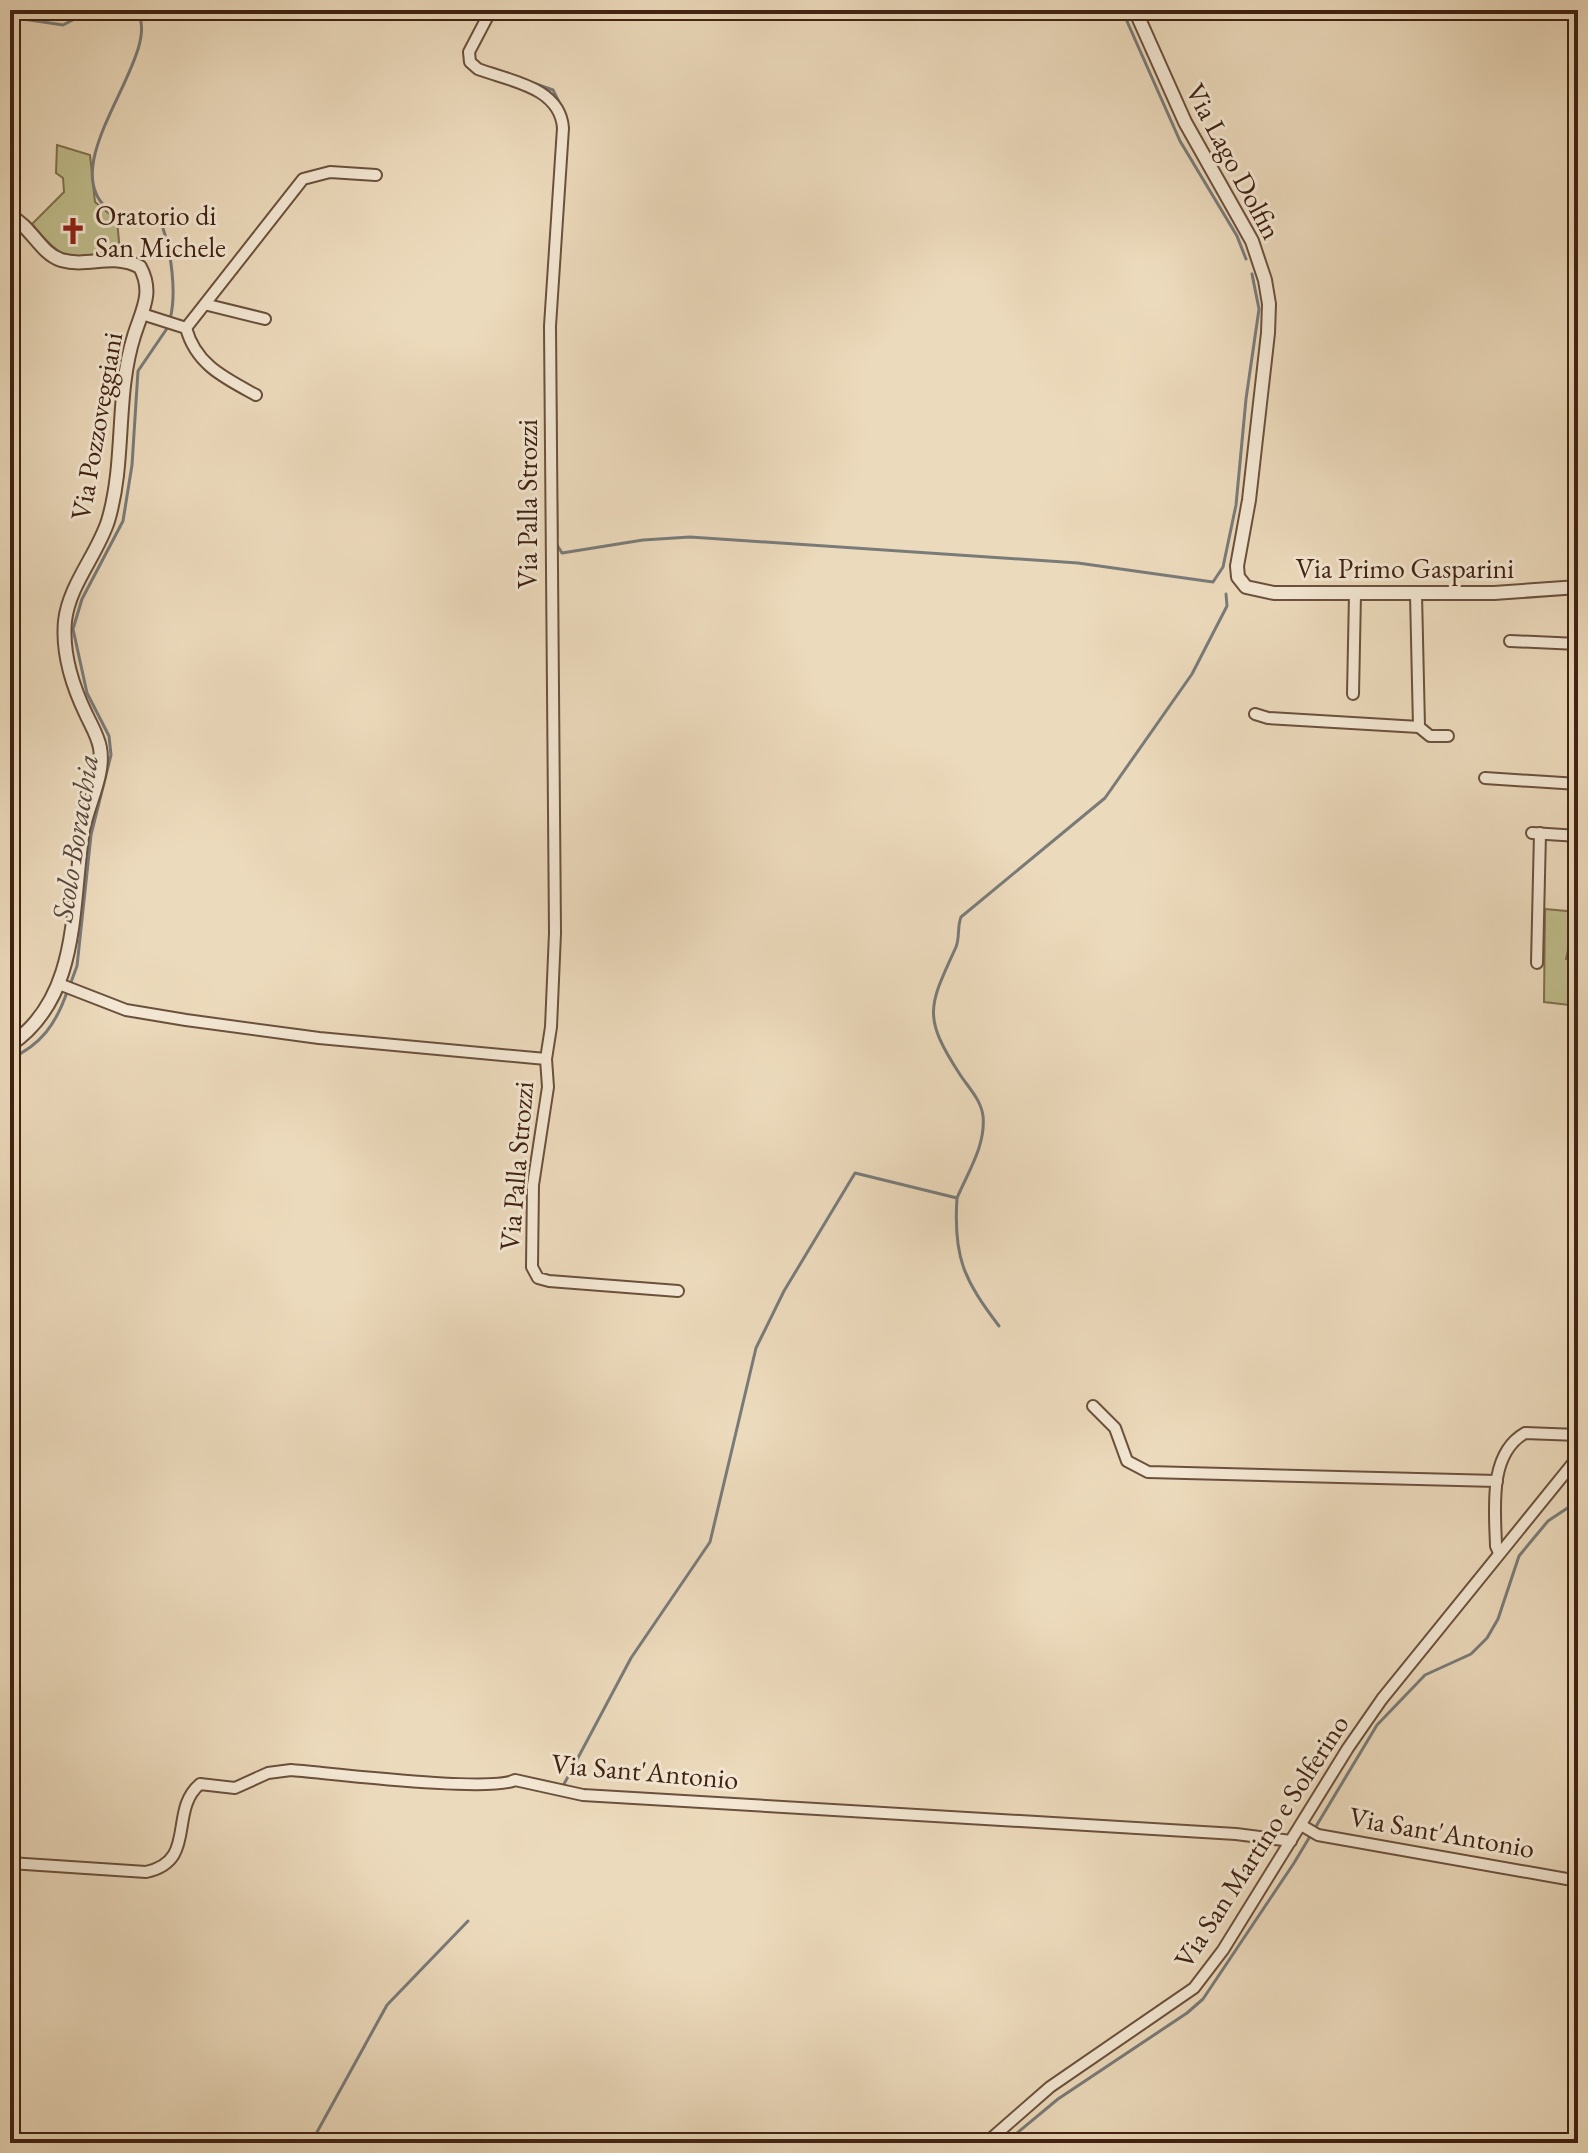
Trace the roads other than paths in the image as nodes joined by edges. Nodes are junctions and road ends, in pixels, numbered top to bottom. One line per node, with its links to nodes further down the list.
1 (491, 10): 26 (street, Via Palla Strozzi)
2 (1135, 10): 10 (street, Via Lago Dolfin)
3 (376, 175): 5 (street)
4 (10, 216): 6 (street, Via Pozzoveggiani)
5 (208, 305): 7 (street); 8 (street)
6 (146, 316): 8 (street); 24 (street, Via Pozzoveggiani)
7 (265, 319)
8 (182, 327): 9 (street)
9 (256, 395)
10 (1238, 577): 12 (street, Via Primo Gasparini)
11 (1578, 587): 13 (street, Via Primo Gasparini)
12 (1355, 594): 13 (street, Via Primo Gasparini); 16 (street)
13 (1416, 594): 18 (street)
14 (1510, 641): 15 (street)
15 (1578, 644)
16 (1353, 694)
17 (1255, 714): 18 (street)
18 (1419, 727): 19 (street)
19 (1448, 736)
20 (1485, 778): 21 (street)
21 (1578, 784)
22 (1578, 836): 23 (street)
23 (1537, 963)
24 (63, 985): 25 (street, Via Pozzoveggiani); 26 (street, Via Palla Strozzi)
25 (10, 1045)
26 (546, 1059): 27 (street, Via Palla Strozzi)
27 (678, 1291)
28 (1093, 1406): 31 (street)
29 (1578, 1435): 31 (street)
30 (1578, 1457): 32 (street, Via San Martino e Solferino)
31 (1497, 1481): 32 (street)
32 (1499, 1553): 33 (street, Via San Martino e Solferino)
33 (1309, 1830): 34 (street, Via San Martino e Solferino); 36 (street, Via Sant'Antonio)
34 (1291, 1841): 35 (street, Via Sant'Antonio); 37 (street, Via San Martino e Solferino)
35 (10, 1863)
36 (1578, 1881)
37 (986, 2143)

